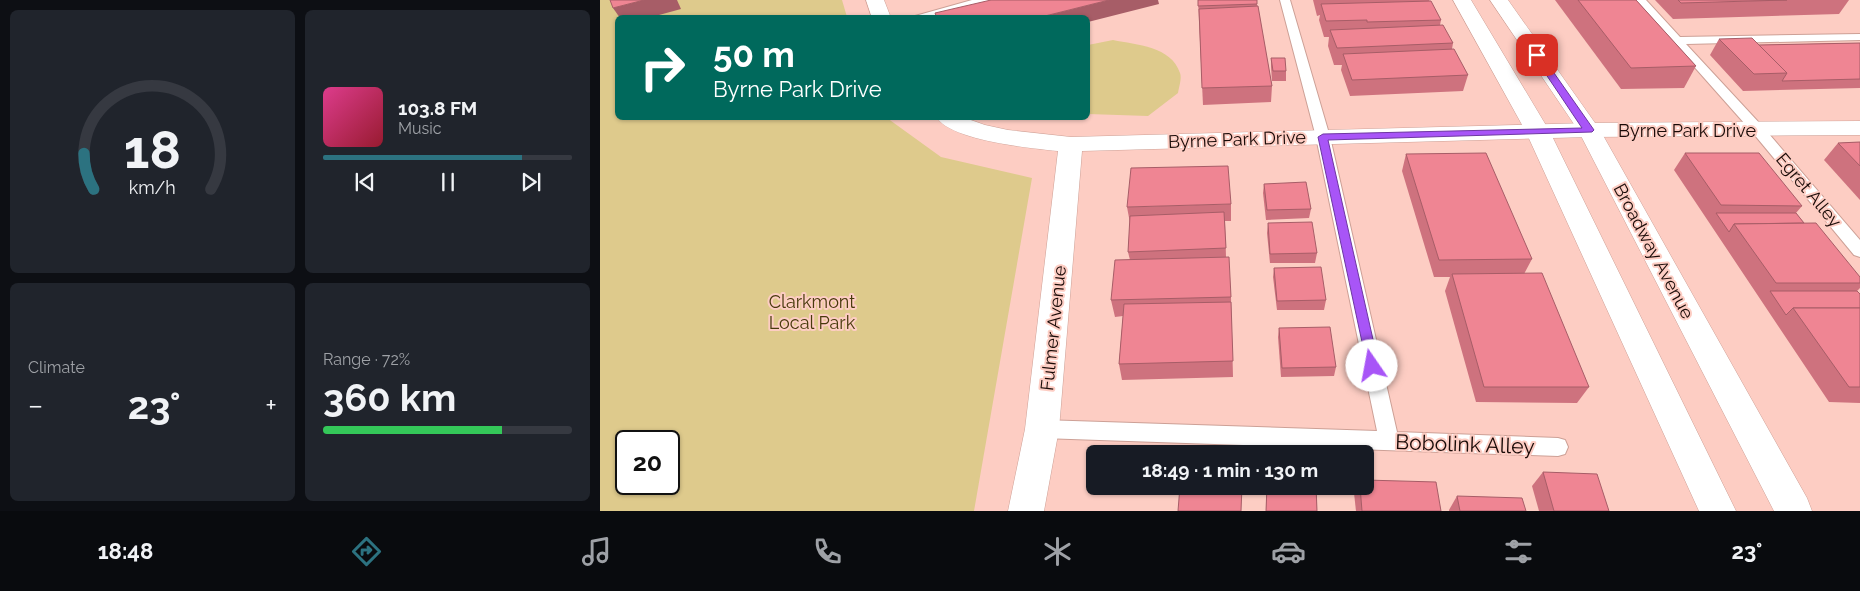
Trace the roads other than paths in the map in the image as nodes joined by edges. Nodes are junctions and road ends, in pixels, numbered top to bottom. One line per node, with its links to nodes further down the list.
1 (875, 0): 7 (street)
2 (985, 0): 8 (lane)
3 (1284, 0): 16 (lane)
4 (1462, 0): 15 (street)
5 (1499, 0): 13 (street, Broadway Avenue)
6 (1640, 0): 10 (lane, Egret Alley)
7 (881, 15)
8 (925, 15)
9 (1860, 37): 10 (lane)
10 (1677, 41): 14 (lane, Egret Alley)
11 (953, 120): 17 (street, Byrne Park Drive)
12 (1860, 128): 14 (street, Byrne Park Drive)
13 (1589, 130): 14 (street, Byrne Park Drive); 15 (street, Byrne Park Drive); 24 (street, Broadway Avenue)
14 (1758, 130): 18 (lane, Egret Alley)
15 (1538, 132): 16 (street, Byrne Park Drive); 23 (street)
16 (1323, 137): 17 (street, Byrne Park Drive); 20 (lane)
17 (1070, 144): 19 (street, Fulmer Avenue)
18 (1860, 251)
19 (1042, 429): 20 (lane, Bobolink Alley); 22 (street, Fulmer Avenue)
20 (1389, 441): 21 (lane, Bobolink Alley)
21 (1558, 447)
22 (1026, 511)
23 (1718, 511)
24 (1794, 511)

